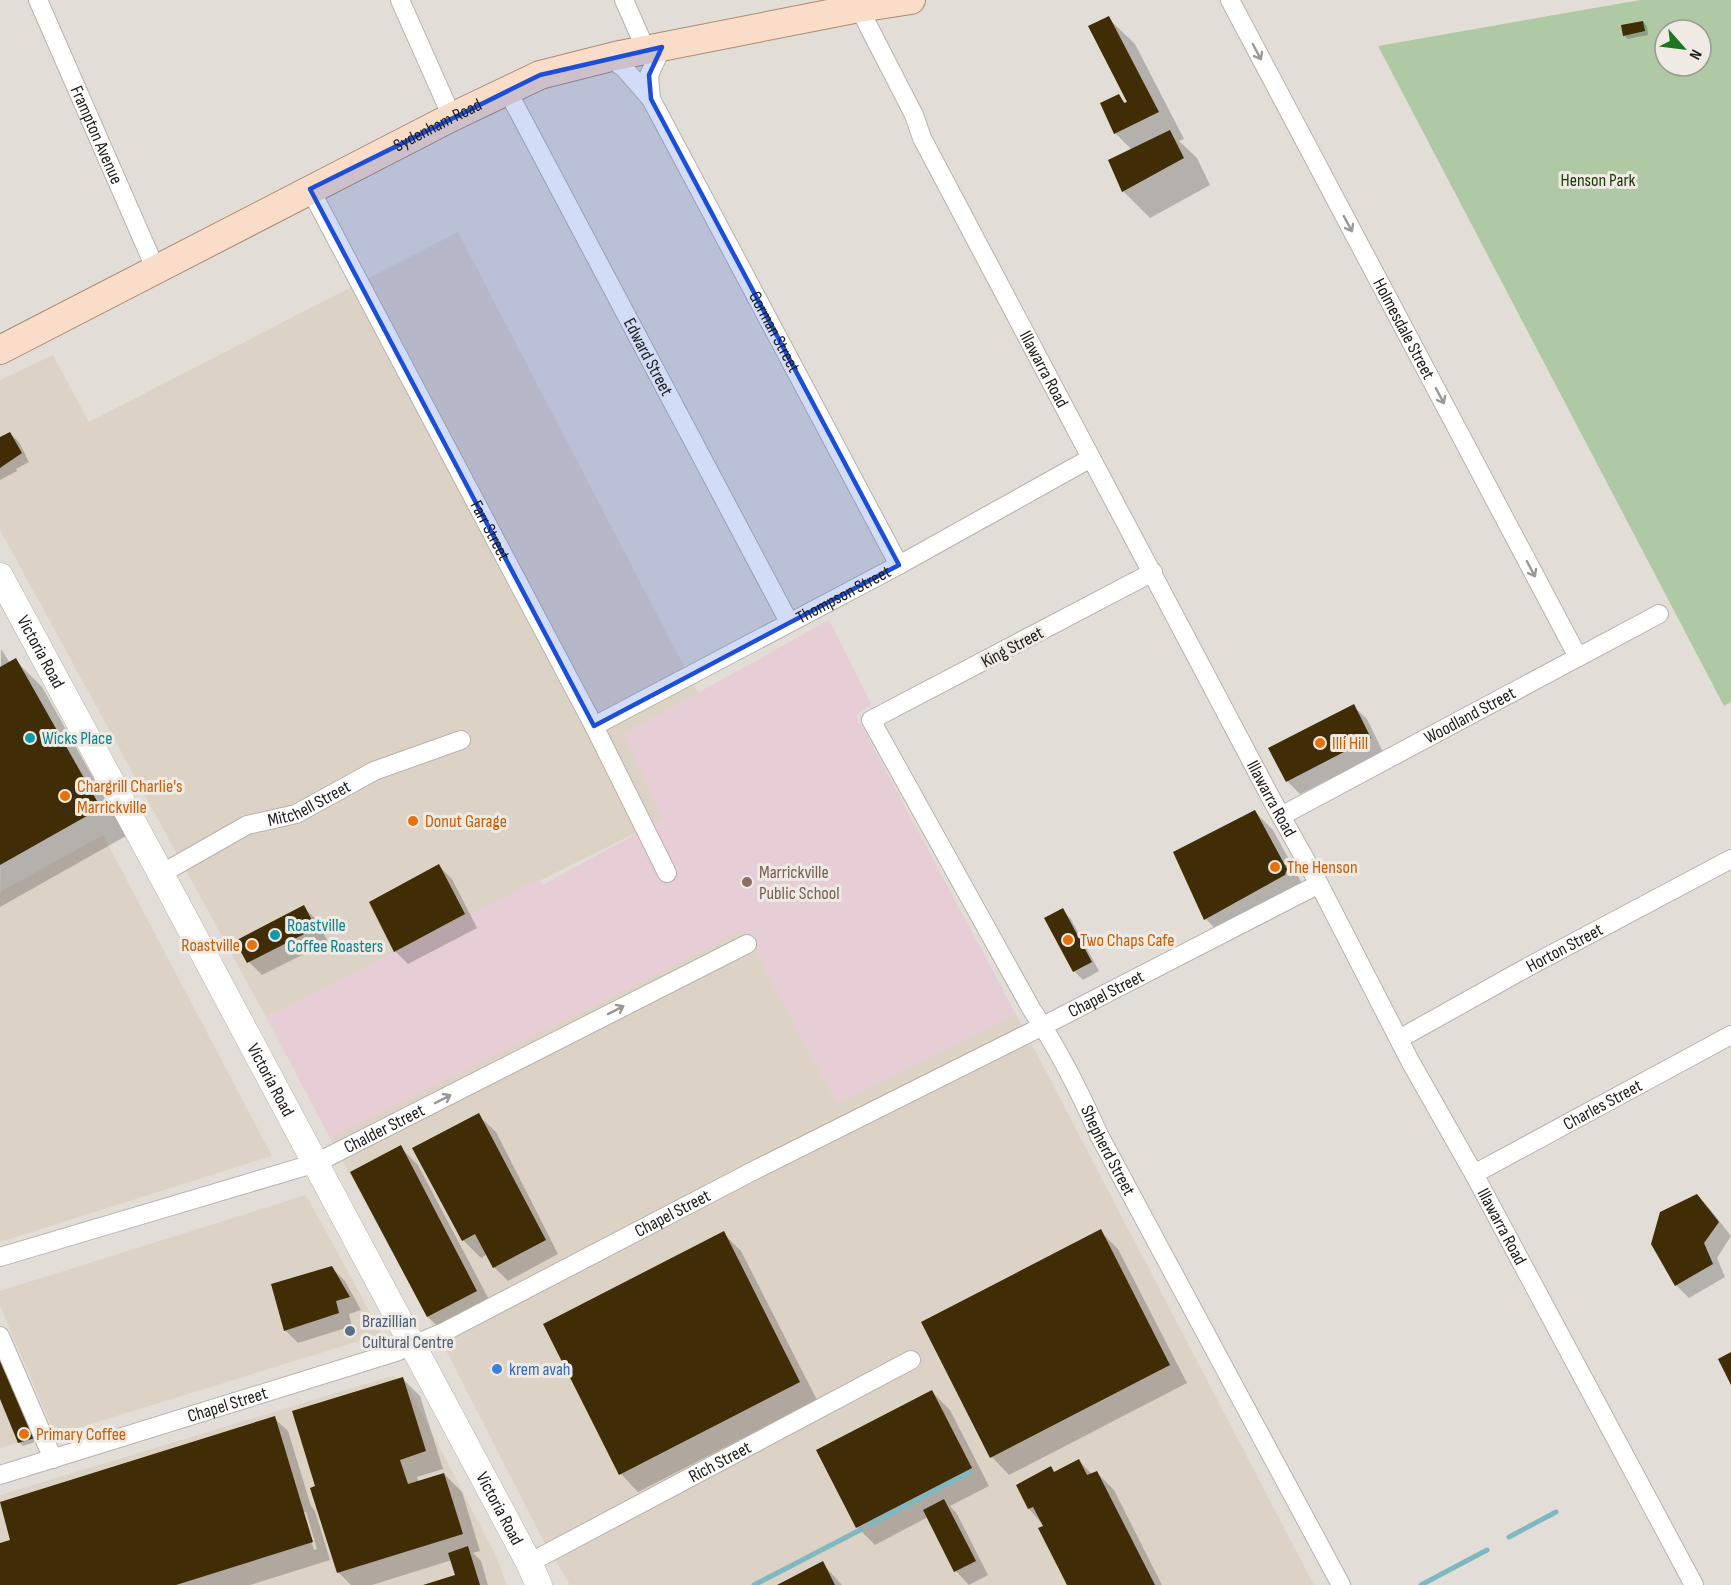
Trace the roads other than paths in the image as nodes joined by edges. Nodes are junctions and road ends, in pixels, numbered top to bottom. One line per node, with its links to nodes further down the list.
1 (38, 0): 13 (street, Frampton Avenue)
2 (400, 0): 11 (street)
3 (624, 0): 7 (street)
4 (910, 0): 6 (main road, Sydenham Road)
5 (1230, 0): 21 (street, Holmesdale Street, one-way to 21)
6 (859, 8): 7 (main road, Sydenham Road); 15 (street, Illawarra Road)
7 (654, 48): 8 (main road, Sydenham Road); 10 (street, Gorman Street)
8 (608, 57): 9 (main road, Sydenham Road); 10 (street, Gorman Street)
9 (507, 90): 11 (main road, Sydenham Road); 20 (street, Edward Street)
10 (651, 99): 16 (street, Gorman Street)
11 (452, 117): 12 (main road, Sydenham Road)
12 (310, 189): 13 (main road, Sydenham Road); 23 (street, Farr Street)
13 (156, 270): 14 (main road, Sydenham Road)
14 (0, 350)
15 (1091, 458): 16 (street, Thompson Street); 17 (street, Illawarra Road)
16 (899, 565): 20 (street, Thompson Street)
17 (1154, 572): 22 (street, King Street); 25 (street, Illawarra Road)
18 (0, 576): 28 (main road, Victoria Road)
19 (1659, 614): 21 (street, Woodland Street)
20 (789, 622): 23 (street, Thompson Street)
21 (1578, 657): 25 (street, Woodland Street)
22 (871, 720): 31 (street, Shepherd Street)
23 (594, 726): 27 (street, Farr Street)
24 (460, 740): 28 (street, Mitchell Street)
25 (1281, 816): 29 (street, Illawarra Road)
26 (1731, 859): 33 (street, Horton Street)
27 (667, 873)
28 (161, 874): 34 (main road, Victoria Road)
29 (1319, 884): 31 (street, Chapel Street); 33 (street, Illawarra Road)
30 (747, 944): 34 (street, Chalder Street, one-way to 30)
31 (1043, 1026): 38 (street, Chapel Street); 43 (street, Shepherd Street)
32 (1731, 1035): 35 (street, Charles Street)
33 (1399, 1038): 35 (street, Illawarra Road)
34 (316, 1163): 36 (street, Chalder Street); 38 (main road, Victoria Road)
35 (1474, 1174): 44 (street, Illawarra Road)
36 (0, 1257)
37 (0, 1336): 40 (street)
38 (412, 1345): 40 (street, Chapel Street); 42 (main road, Victoria Road)
39 (911, 1360): 42 (street, Rich Street)
40 (53, 1459): 41 (street, Chapel Street)
41 (0, 1475)
42 (534, 1574)
43 (1341, 1585)
44 (1694, 1585)

